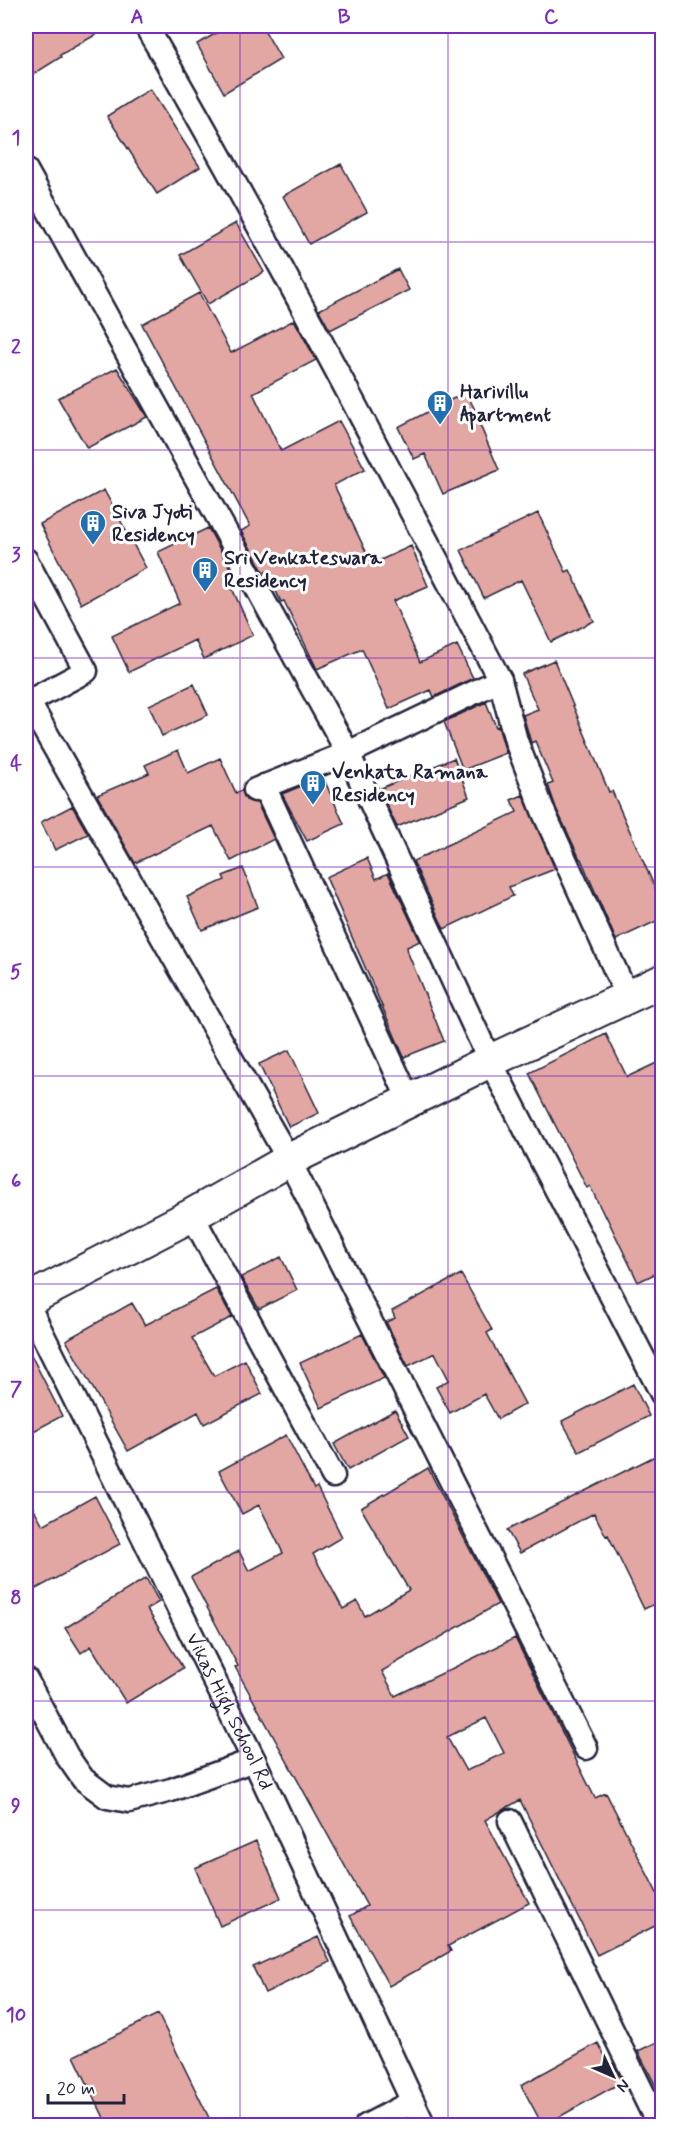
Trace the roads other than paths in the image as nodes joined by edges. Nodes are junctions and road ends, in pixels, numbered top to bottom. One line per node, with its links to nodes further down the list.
1 (146, 26): 4 (street)
2 (26, 170): 6 (street)
3 (26, 560): 5 (street)
4 (500, 680): 6 (street); 8 (street)
5 (27, 702): 11 (street)
6 (348, 753): 9 (street); 10 (street)
7 (663, 981): 8 (street)
8 (627, 996): 9 (street)
9 (490, 1061): 10 (street); 14 (street)
10 (410, 1102): 11 (street)
11 (289, 1160): 12 (street); 17 (street)
12 (192, 1215): 13 (street); 15 (street)
13 (26, 1301): 18 (street, Vikas High School Rd)
14 (661, 1386)
15 (333, 1476)
16 (26, 1679): 18 (street)
17 (586, 1748)
18 (254, 1760): 20 (street, Vikas High School Rd)
19 (510, 1821): 23 (street)
20 (412, 2102): 21 (street); 22 (street, Vikas High School Rd)
21 (366, 2126)
22 (424, 2126)
23 (659, 2126)

